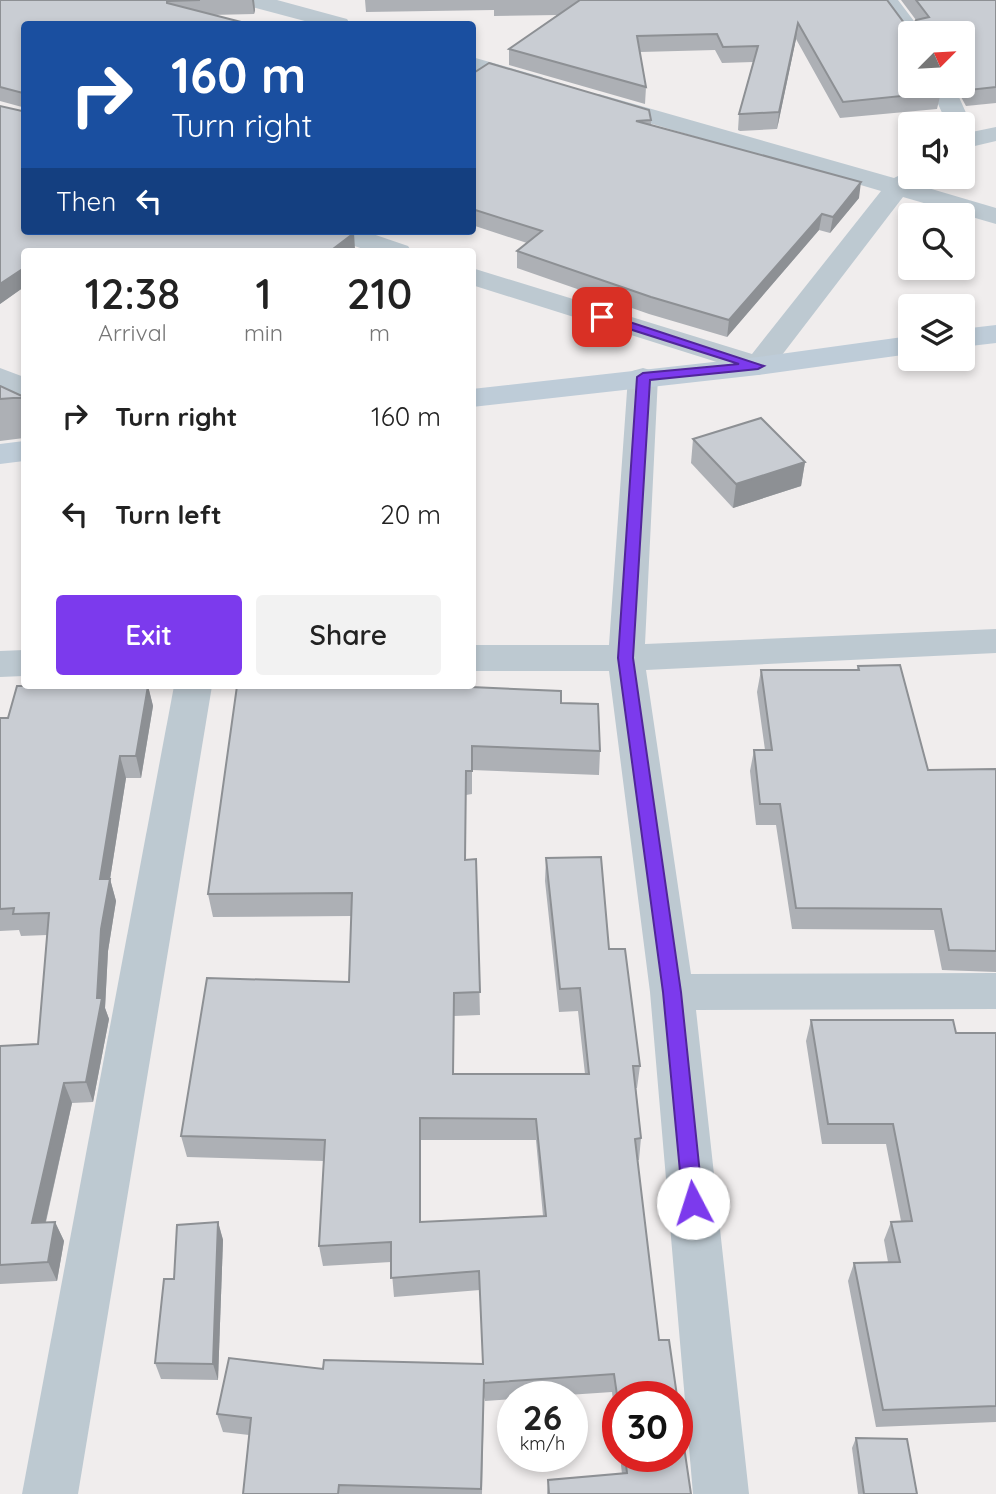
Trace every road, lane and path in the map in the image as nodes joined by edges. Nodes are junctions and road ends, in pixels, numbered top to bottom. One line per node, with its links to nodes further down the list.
1 (253, 0): 3 (street)
2 (887, 0): 4 (street)
3 (325, 14)
4 (903, 21)
5 (476, 65): 6 (street)
6 (552, 87)
7 (579, 95): 10 (street)
8 (975, 134): 9 (street)
9 (996, 134)
10 (898, 180)
11 (899, 189): 20 (street)
12 (924, 189): 13 (street)
13 (996, 216)
14 (348, 235): 15 (street)
15 (380, 248)
16 (476, 277): 20 (street)
17 (996, 334): 18 (main road)
18 (975, 336)
19 (898, 347): 20 (main road)
20 (758, 366): 22 (main road)
21 (0, 377): 23 (street)
22 (643, 377): 24 (main road); 29 (street)
23 (21, 387)
24 (476, 398)
25 (21, 451): 26 (main road)
26 (0, 454)
27 (996, 641): 29 (street)
28 (476, 658): 29 (street)
29 (626, 658): 34 (street)
30 (21, 663): 31 (street)
31 (0, 664)
32 (192, 689): 35 (street)
33 (996, 991): 34 (street)
34 (672, 992): 36 (street)
35 (50, 1494)
36 (721, 1494)

